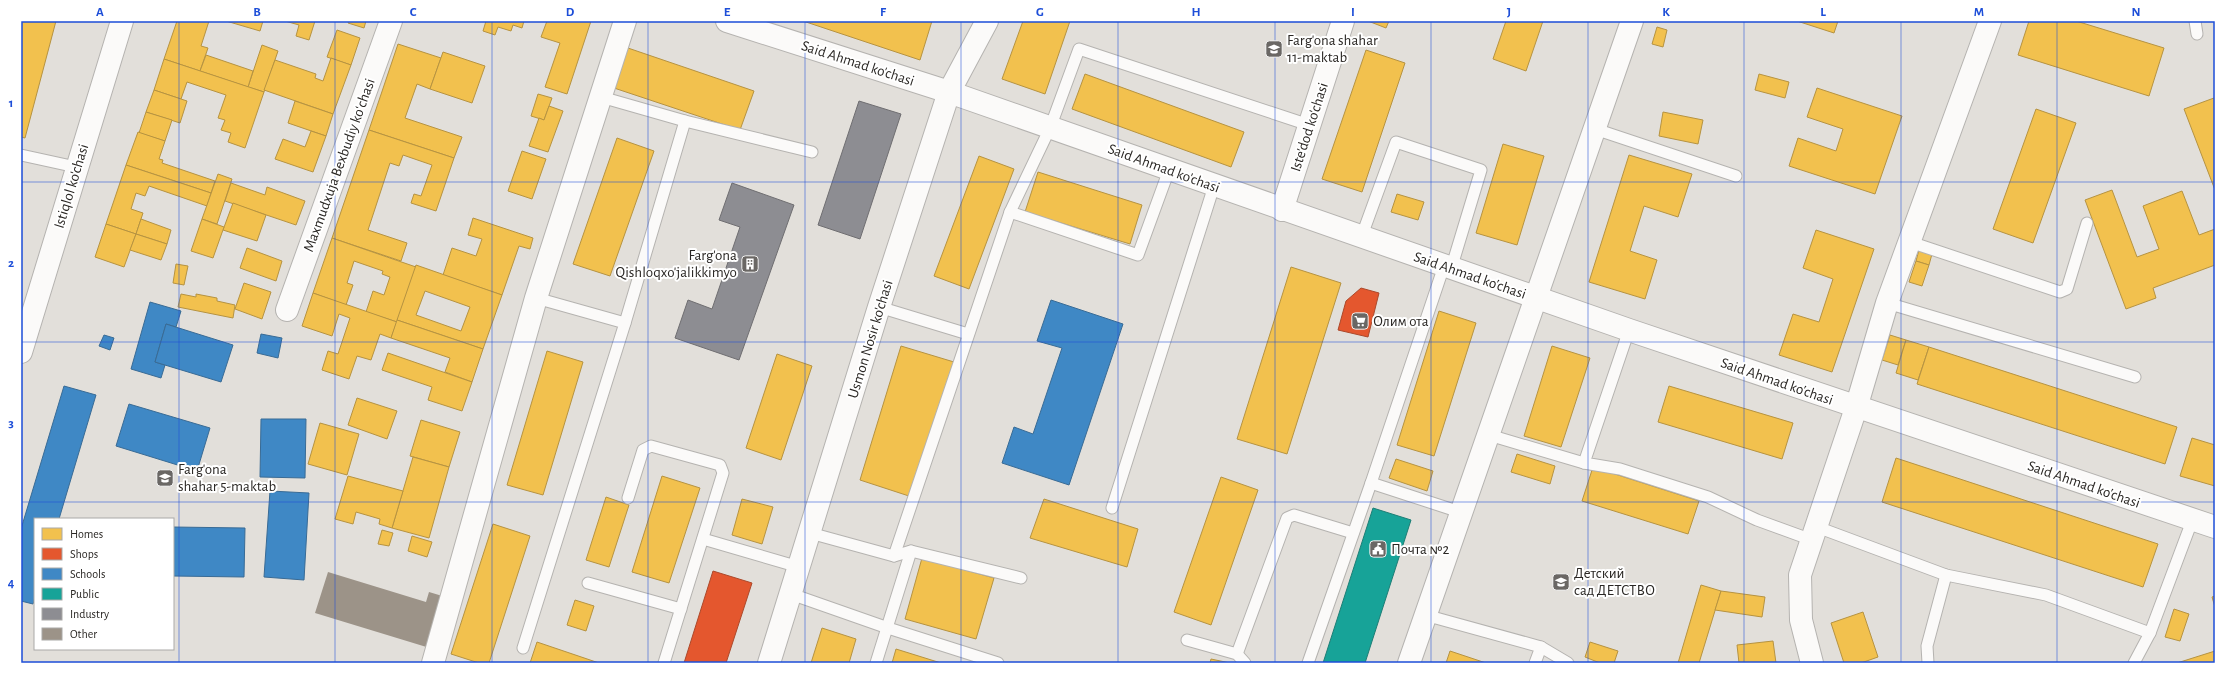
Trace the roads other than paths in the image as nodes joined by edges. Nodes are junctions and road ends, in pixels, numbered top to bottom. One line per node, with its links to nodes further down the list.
1 (122, 21): 19 (street, Istiqlol ko'chasi)
2 (392, 21): 33 (street, Maxmudxuja Bexbudiy koʻchasi)
3 (624, 21): 12 (street)
4 (727, 21): 11 (street, Said Ahmad ko'chasi)
5 (988, 21): 11 (street, Usmon Nosir ko'chasi)
6 (1343, 21): 14 (street, Iste'dod ko'chasi)
7 (1632, 21): 16 (street)
8 (1990, 21): 27 (street)
9 (2195, 21): 10 (lane)
10 (2197, 34)
11 (949, 92): 15 (street, Said Ahmad ko'chasi); 32 (street, Usmon Nosir ko'chasi)
12 (601, 97): 13 (lane); 29 (street)
13 (685, 120): 17 (lane); 34 (lane)
14 (1309, 125): 15 (lane); 23 (street, Iste'dod ko'chasi)
15 (1050, 128): 20 (street, Said Ahmad ko'chasi); 24 (lane)
16 (1595, 129): 21 (lane); 30 (street)
17 (812, 152)
18 (21, 155): 19 (lane)
19 (76, 167): 37 (street, Istiqlol ko'chasi)
20 (1169, 170): 22 (street, Said Ahmad ko'chasi); 24 (lane)
21 (1736, 176)
22 (1214, 186): 23 (street, Said Ahmad ko'chasi); 44 (lane)
23 (1282, 210): 26 (street, Said Ahmad ko'chasi)
24 (1010, 212): 36 (lane)
25 (2087, 223): 27 (lane)
26 (1361, 238): 28 (street, Said Ahmad ko'chasi); 28 (lane)
27 (1910, 242): 31 (street)
28 (1448, 268): 30 (street, Said Ahmad ko'chasi); 42 (lane)
29 (536, 298): 34 (lane); 67 (street)
30 (1536, 299): 35 (street, Said Ahmad ko'chasi); 40 (street)
31 (1888, 303): 38 (lane); 39 (street)
32 (879, 307): 36 (lane); 48 (street, Usmon Nosir ko'chasi)
33 (287, 310)
34 (625, 323): 65 (lane)
35 (1629, 330): 39 (street, Said Ahmad ko'chasi); 41 (lane)
36 (968, 334): 53 (lane)
37 (21, 352)
38 (2135, 377)
39 (1856, 408): 46 (street, Said Ahmad ko'chasi); 50 (street)
40 (1489, 435): 41 (lane); 45 (street)
41 (1584, 463): 50 (lane)
42 (1371, 483): 45 (lane); 49 (lane)
43 (628, 498): 51 (lane)
44 (1112, 508)
45 (1463, 512): 60 (street)
46 (2192, 521): 47 (street, Said Ahmad ko'chasi); 62 (lane)
47 (2215, 527)
48 (810, 533): 53 (lane); 54 (street, Usmon Nosir ko'chasi)
49 (1353, 533): 66 (lane); 73 (lane)
50 (1815, 534): 55 (lane); 77 (street)
51 (703, 539): 54 (lane); 59 (lane)
52 (911, 551): 53 (lane); 56 (lane); 61 (lane)
53 (894, 556)
54 (799, 567): 58 (street, Usmon Nosir ko'chasi)
55 (1946, 575): 62 (lane); 78 (lane)
56 (1021, 578)
57 (588, 584): 59 (lane)
58 (791, 594): 61 (lane); 69 (street, Usmon Nosir ko'chasi)
59 (681, 610): 68 (lane)
60 (1425, 615): 64 (lane); 74 (street)
61 (888, 628): 70 (lane); 71 (lane)
62 (2150, 633): 79 (lane)
63 (1187, 640): 66 (lane)
64 (1541, 647): 75 (lane); 76 (lane)
65 (523, 648)
66 (1237, 654): 72 (lane)
67 (434, 663)
68 (664, 663)
69 (769, 663)
70 (876, 663)
71 (998, 663)
72 (1245, 663)
73 (1308, 663)
74 (1409, 663)
75 (1535, 663)
76 (1568, 663)
77 (1812, 663)
78 (1928, 663)
79 (2134, 663)

